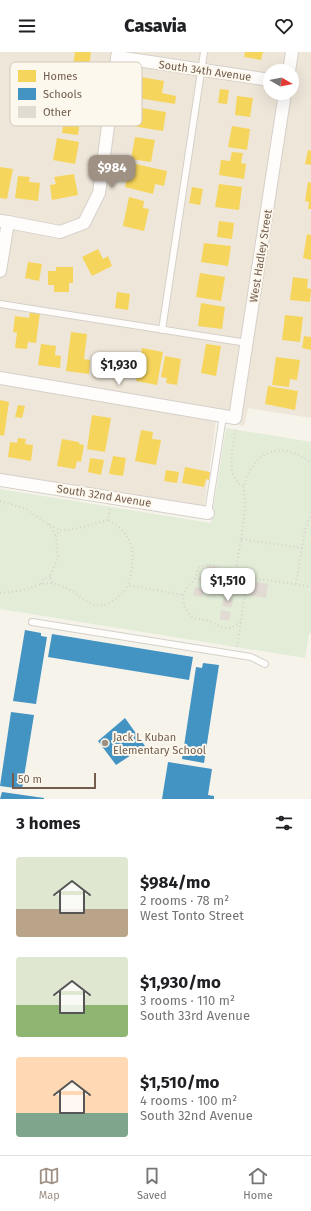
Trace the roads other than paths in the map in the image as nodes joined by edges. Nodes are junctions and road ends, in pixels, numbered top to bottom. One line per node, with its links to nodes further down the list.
1 (204, 52): 5 (lane)
2 (292, 52): 4 (street)
3 (118, 55): 5 (street, South 34th Avenue)
4 (290, 64)
5 (201, 70): 6 (street, South 34th Avenue); 12 (lane)
6 (263, 79)
7 (284, 100): 13 (street, West Hadley Street)
8 (108, 126): 9 (street)
9 (4, 222): 10 (street)
10 (0, 271)
11 (0, 304): 12 (lane)
12 (162, 330): 13 (lane)
13 (247, 343): 15 (street, West Hadley Street)
14 (0, 378): 15 (street)
15 (231, 421): 17 (lane)
16 (0, 480): 17 (street, South 32nd Avenue)
17 (208, 513)
18 (32, 622): 19 (lane)
19 (265, 664)

